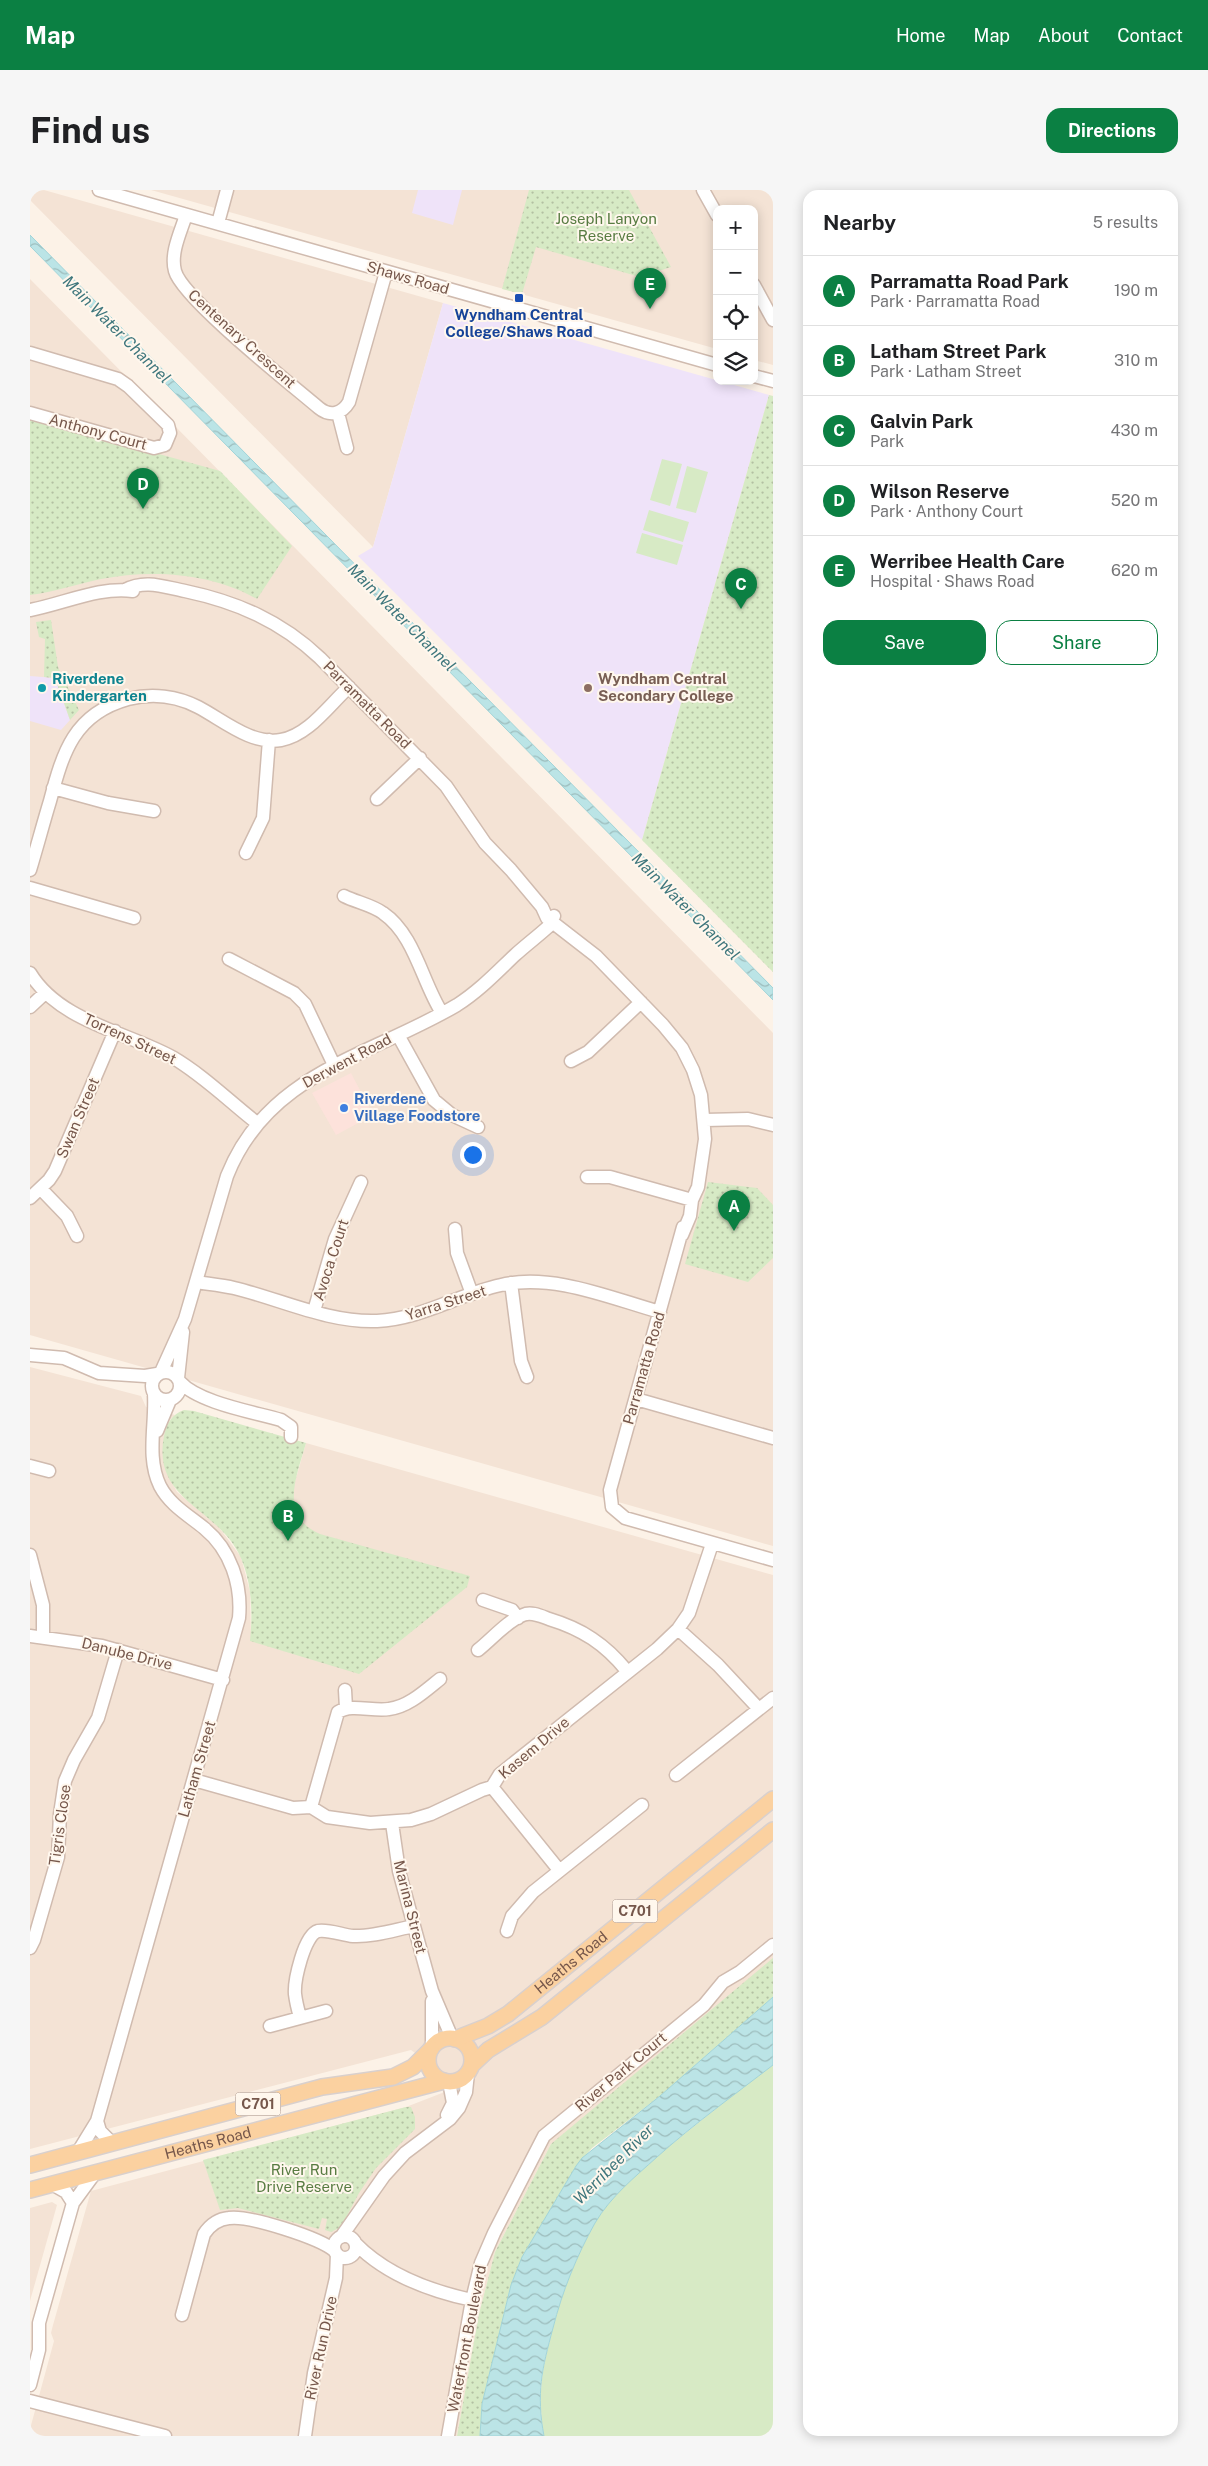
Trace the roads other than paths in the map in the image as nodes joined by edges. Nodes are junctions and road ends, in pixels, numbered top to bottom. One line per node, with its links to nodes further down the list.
1 (99, 190): 5 (street, Shaws Road)
2 (227, 190): 6 (street)
3 (704, 190): 4 (street)
4 (713, 207)
5 (186, 215): 6 (street, Shaws Road); 14 (street, Centenary Crescent)
6 (218, 223): 7 (street, Shaws Road)
7 (386, 272): 11 (street, Shaws Road); 14 (street)
8 (758, 292): 9 (street)
9 (773, 320)
10 (30, 353): 15 (street, Anthony Court)
11 (713, 364)
12 (758, 377): 13 (street)
13 (773, 381)
14 (338, 412): 16 (street)
15 (30, 414)
16 (347, 448)
17 (30, 610): 18 (street, Parramatta Road)
18 (349, 687): 19 (street); 20 (street, Parramatta Road)
19 (269, 740): 21 (street); 24 (street)
20 (420, 758): 22 (street); 29 (street, Parramatta Road)
21 (53, 788): 23 (street); 25 (street)
22 (377, 799)
23 (154, 811)
24 (246, 853)
25 (30, 870)
26 (30, 888): 28 (street)
27 (344, 896): 35 (street)
28 (134, 918)
29 (552, 918): 33 (street, Parramatta Road); 35 (street, Derwent Road)
30 (229, 959): 39 (street)
31 (30, 973): 32 (street, Torrens Street)
32 (45, 993): 34 (street); 36 (street, Torrens Street)
33 (641, 1002): 38 (street); 40 (street, Parramatta Road)
34 (30, 1007)
35 (442, 1013): 37 (street, Derwent Road)
36 (115, 1031): 41 (street, Torrens Street); 46 (street, Swan Street)
37 (398, 1035): 39 (street, Derwent Road); 43 (street)
38 (571, 1061)
39 (334, 1065): 41 (street, Derwent Road)
40 (705, 1120): 42 (street); 48 (street, Parramatta Road)
41 (257, 1124): 51 (street, Derwent Road)
42 (773, 1125)
43 (478, 1127)
44 (587, 1177): 48 (street)
45 (361, 1182): 54 (street, Avoca Court)
46 (41, 1190): 47 (street, Swan Street); 50 (street)
47 (30, 1198)
48 (689, 1199): 55 (street, Parramatta Road)
49 (455, 1229): 53 (street)
50 (77, 1236)
51 (198, 1278): 54 (street, Yarra Street); 56 (street, Derwent Road)
52 (511, 1283): 53 (street, Yarra Street); 55 (street, Yarra Street); 60 (street)
53 (472, 1294): 54 (street, Yarra Street)
54 (314, 1311)
55 (660, 1312): 65 (street, Parramatta Road)
56 (185, 1319): 58 (street, Derwent Road); 61 (street, Derwent Road)
57 (30, 1355): 59 (street)
58 (159, 1373): 59 (street); 61 (street); 62 (street)
59 (134, 1376): 62 (street)
60 (527, 1377)
61 (179, 1380): 63 (street); 64 (street)
62 (153, 1392): 64 (street); 68 (street, Latham Street)
63 (204, 1398): 64 (street); 66 (street)
64 (172, 1399): 68 (street, Latham Street)
65 (636, 1399): 67 (street); 71 (street, Parramatta Road)
66 (291, 1437)
67 (773, 1438)
68 (153, 1440): 83 (street, Latham Street)
69 (30, 1466): 70 (street)
70 (50, 1471)
71 (711, 1547): 73 (street); 76 (street, Kasem Drive)
72 (30, 1555): 78 (street)
73 (773, 1560)
74 (483, 1600): 75 (street)
75 (518, 1618): 80 (street); 81 (street)
76 (678, 1629): 81 (street, Kasem Drive); 87 (street)
77 (30, 1636): 78 (street, Danube Drive)
78 (43, 1636): 79 (street, Danube Drive)
79 (118, 1650): 83 (street, Danube Drive); 100 (street, Tigris Close)
80 (478, 1650)
81 (627, 1671): 90 (street, Kasem Drive)
82 (440, 1679): 86 (street)
83 (223, 1680): 89 (street, Latham Street)
84 (345, 1690): 86 (street)
85 (773, 1698): 87 (street)
86 (346, 1708): 93 (street)
87 (759, 1709): 88 (street)
88 (676, 1775)
89 (194, 1780): 93 (street, Kasem Drive); 109 (street, Latham Street)
90 (492, 1787): 94 (street, Kasem Drive); 96 (street)
91 (773, 1799): 105 (main road, Heaths Road / C701)
92 (642, 1805): 96 (street)
93 (311, 1807): 94 (street, Kasem Drive)
94 (392, 1823): 97 (street, Marina Street)
95 (773, 1830): 107 (main road, Heaths Road / C701)
96 (559, 1870): 98 (street)
97 (414, 1926): 101 (street, Marina Street); 103 (street)
98 (507, 1931)
99 (773, 1945): 111 (street, River Park Court)
100 (30, 1948)
101 (432, 1990): 105 (street, Marina Street); 106 (street, Marina Street)
102 (326, 2011): 103 (street)
103 (300, 2017): 104 (street)
104 (270, 2026)
105 (454, 2038): 106 (main road, C701); 107 (main road)
106 (431, 2049): 108 (main road); 112 (main road, Heaths Road / C701)
107 (470, 2069): 108 (main road, C701); 110 (street, River Run Drive)
108 (447, 2081): 110 (street, River Run Drive); 115 (main road, Heaths Road / C701)
109 (97, 2121): 112 (street); 113 (street, Latham Street)
110 (430, 2134): 119 (street, River Run Drive)
111 (544, 2136): 120 (street, Waterfront Boulevard)
112 (112, 2143): 113 (main road, Heaths Road / C701)
113 (78, 2152): 114 (main road, Heaths Road / C701)
114 (30, 2165)
115 (95, 2173): 116 (main road, Heaths Road / C701); 118 (street)
116 (52, 2184): 117 (main road, Heaths Road / C701); 118 (street)
117 (30, 2190)
118 (73, 2203): 122 (street)
119 (345, 2247): 120 (street); 121 (street); 124 (street, River Run Drive)
120 (472, 2300): 128 (street, Waterfront Boulevard)
121 (182, 2316)
122 (30, 2385)
123 (30, 2401): 125 (street)
124 (308, 2418): 126 (street, River Run Drive); 127 (street, River Run Drive)
125 (165, 2436)
126 (305, 2436)
127 (309, 2436)
128 (448, 2436)

